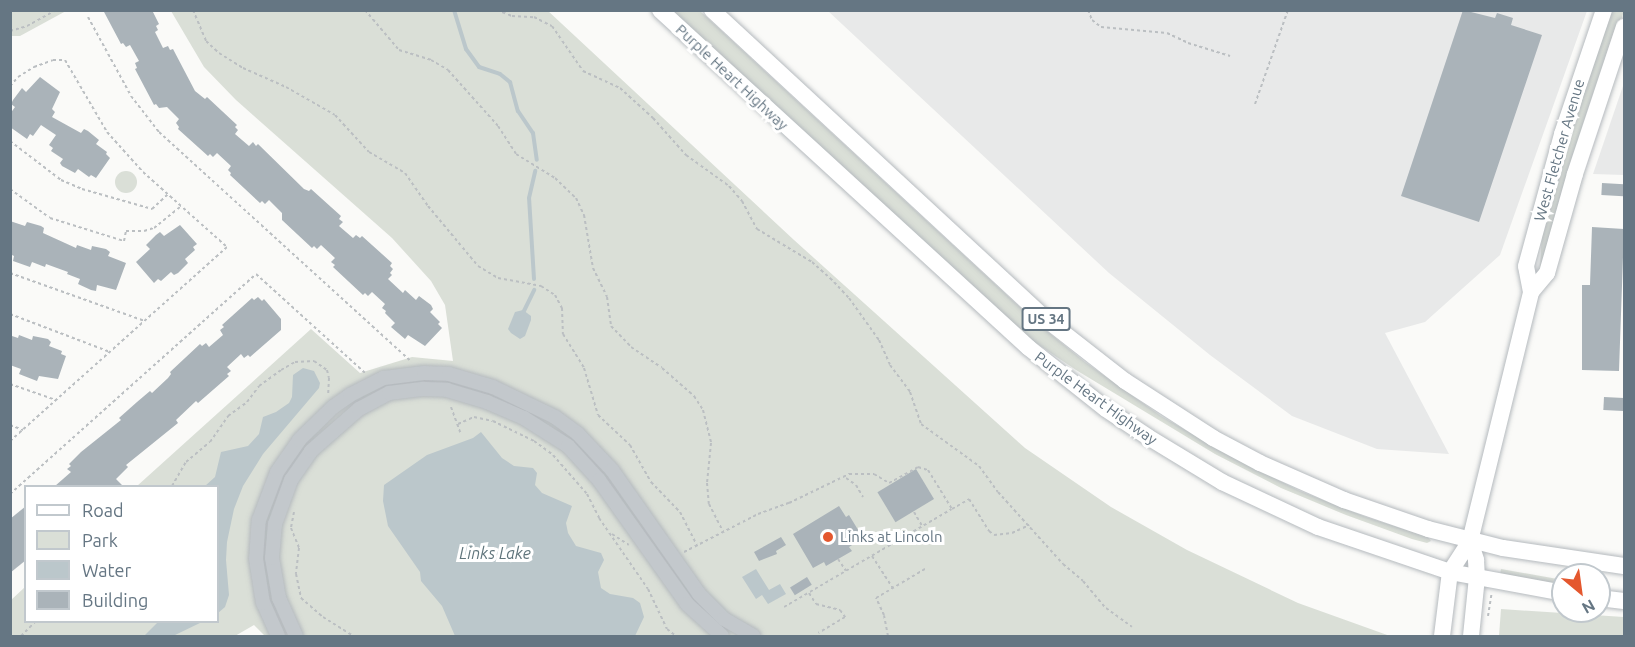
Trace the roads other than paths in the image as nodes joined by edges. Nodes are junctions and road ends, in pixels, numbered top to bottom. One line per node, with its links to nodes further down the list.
1 (660, 10): 12 (main road, Purple Heart Highway / US 34)
2 (712, 10): 10 (main road, Purple Heart Highway / US 34)
3 (1604, 10): 5 (main road, West Fletcher Avenue)
4 (1624, 27): 5 (main road, West Fletcher Avenue)
5 (1530, 292): 10 (main road, West Fletcher Avenue)
6 (531, 404): 7 (lane); 8 (lane); 16 (lane)
7 (524, 418): 9 (lane); 14 (lane)
8 (638, 506): 9 (lane); 17 (lane)
9 (625, 515): 18 (lane)
10 (1470, 541): 11 (main road, Purple Heart Highway / US 34); 12 (main road, West Fletcher Avenue); 13 (main road, West Fletcher Avenue)
11 (1624, 566)
12 (1450, 572): 13 (main road, Purple Heart Highway / US 34); 22 (main road, West Fletcher Avenue)
13 (1485, 579): 15 (main road, Purple Heart Highway / US 34); 23 (main road, West Fletcher Avenue)
14 (277, 591): 16 (lane); 20 (lane)
15 (1551, 591)
16 (261, 595): 19 (lane)
17 (724, 619): 18 (lane); 21 (lane)
18 (718, 634)
19 (278, 636)
20 (296, 636)
21 (754, 636)
22 (1442, 636)
23 (1471, 636)

